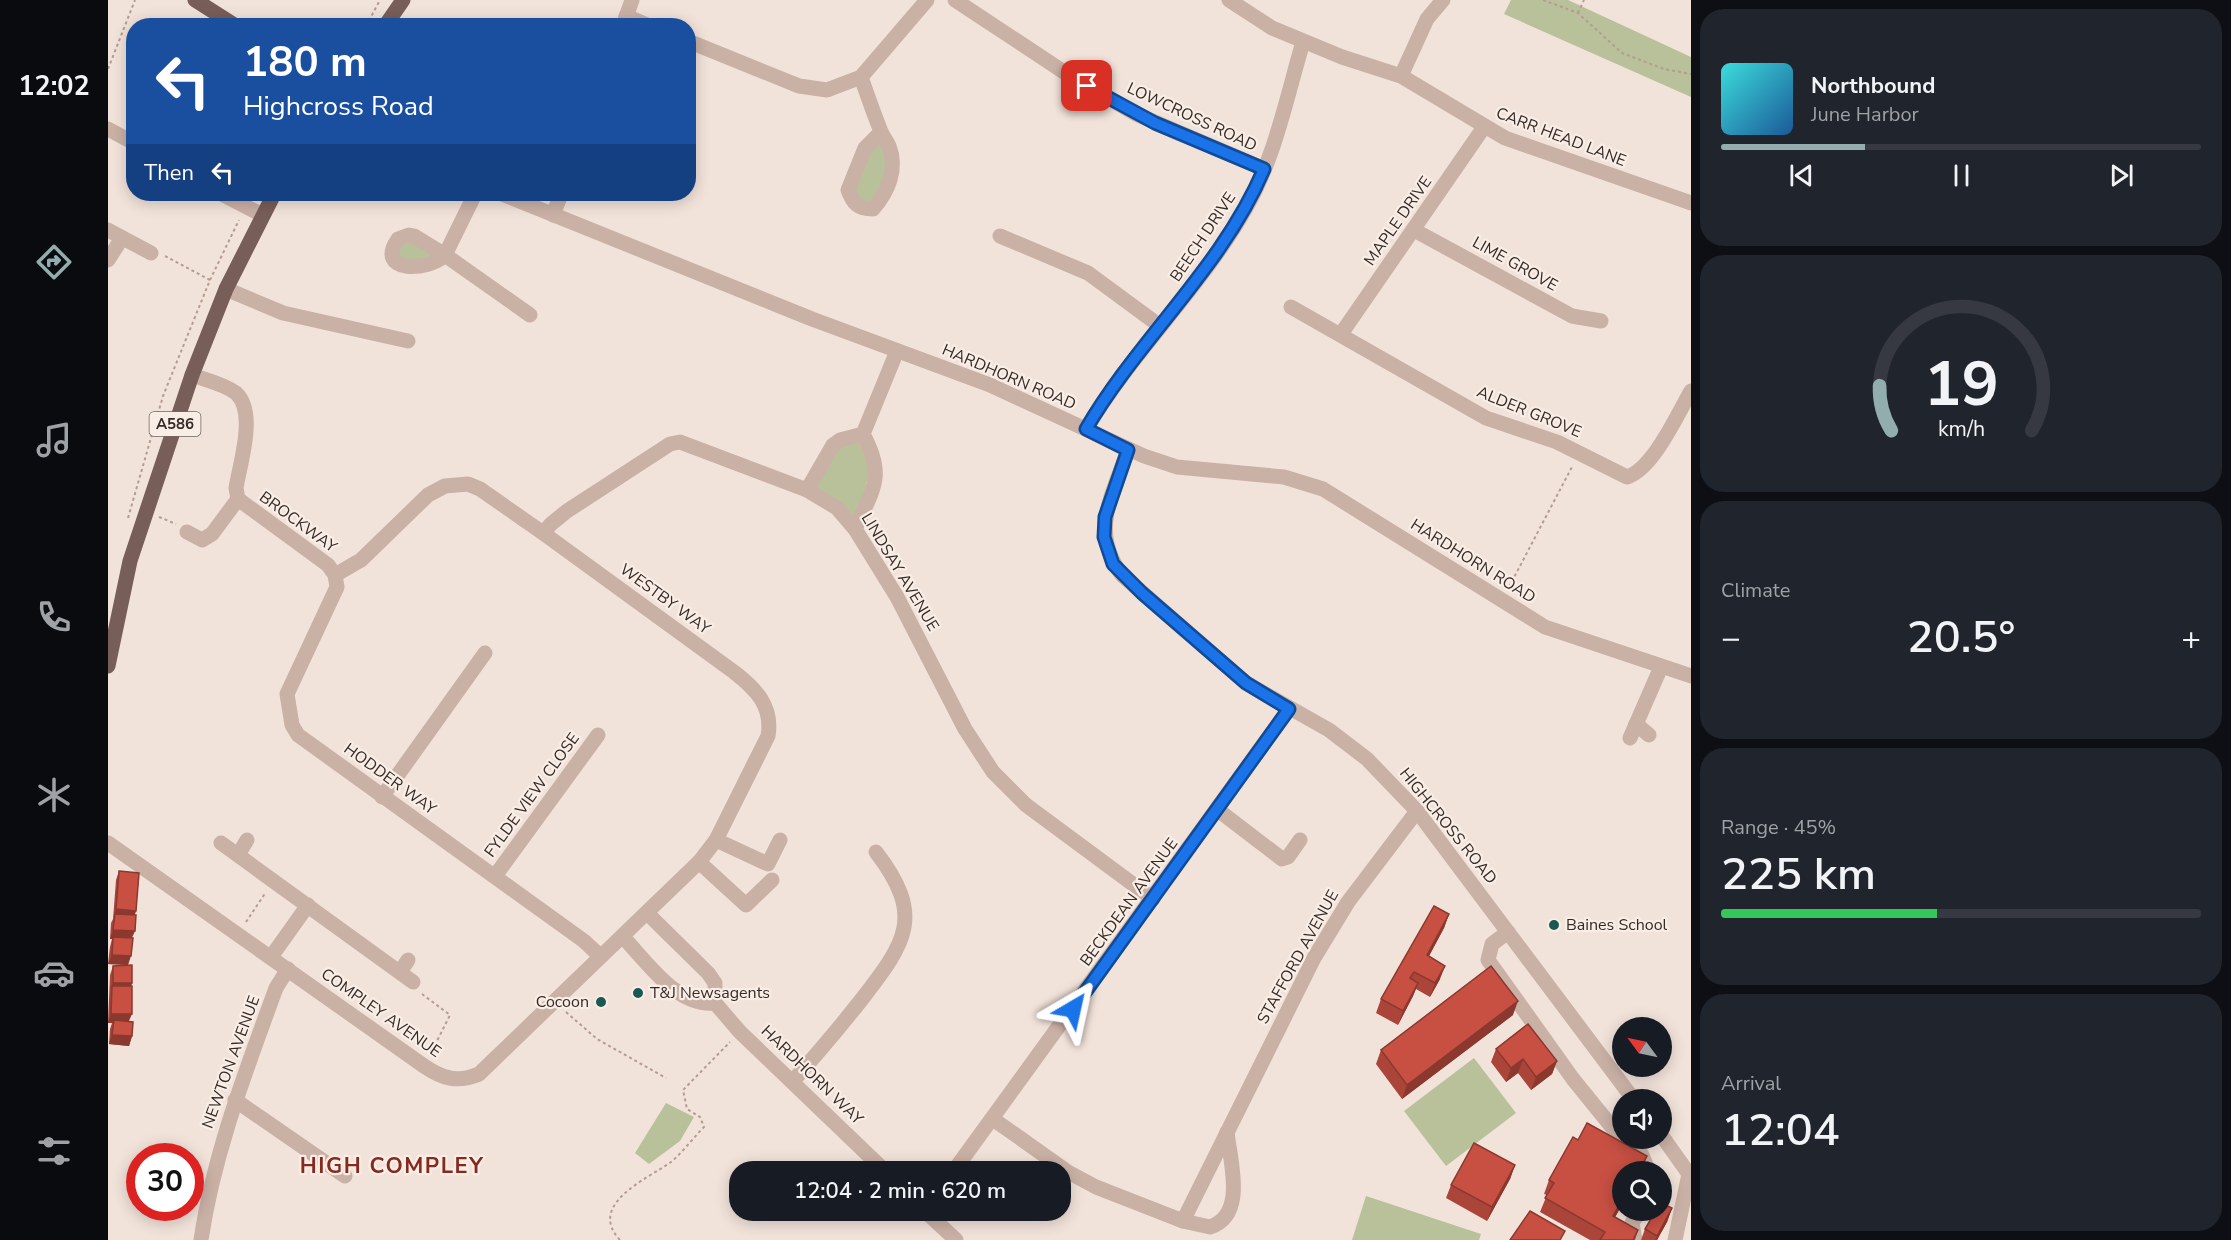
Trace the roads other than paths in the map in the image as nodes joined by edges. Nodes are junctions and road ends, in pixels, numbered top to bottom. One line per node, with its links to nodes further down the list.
1 (197, 0): 8 (main road)
2 (403, 0): 9 (main road)
3 (632, 0): 10 (street)
4 (927, 0): 14 (street)
5 (955, 0): 19 (street, LOWCROSS ROAD)
6 (1230, 0): 11 (street, CARR HEAD LANE)
7 (1443, 0): 13 (street)
8 (224, 18)
9 (391, 18)
10 (625, 18)
11 (1303, 42): 13 (street, CARR HEAD LANE); 19 (street, BEECH DRIVE)
12 (696, 44): 14 (street)
13 (1401, 76): 15 (street, CARR HEAD LANE)
14 (861, 77): 17 (street)
15 (1484, 128): 25 (street, CARR HEAD LANE); 29 (street, MAPLE DRIVE)
16 (108, 129): 18 (street)
17 (881, 132): 17 (street)
18 (126, 139)
19 (1264, 169): 38 (street, BEECH DRIVE)
20 (235, 201): 26 (street)
21 (270, 201): 26 (main road, A586)
22 (473, 201): 36 (street)
23 (519, 201): 27 (street, HARDHORN ROAD)
24 (558, 201): 27 (street)
25 (1691, 203)
26 (262, 215): 34 (main road, A586)
27 (553, 215): 42 (street, HARDHORN ROAD)
28 (108, 230): 31 (street)
29 (1414, 230): 37 (street, LIME GROVE); 39 (street, MAPLE DRIVE)
30 (1000, 236): 38 (street)
31 (122, 238): 32 (street); 33 (street)
32 (151, 253)
33 (108, 260)
34 (226, 289): 40 (street); 44 (main road, A586)
35 (1291, 307): 39 (street, ALDER GROVE)
36 (530, 315)
37 (1601, 321)
38 (1161, 326): 46 (street, BEECH DRIVE)
39 (1341, 334): 45 (street, ALDER GROVE)
40 (392, 338): 41 (street); 43 (street)
41 (408, 341)
42 (897, 351): 46 (street, HARDHORN ROAD); 47 (street)
43 (389, 354)
44 (192, 375): 50 (street, BROCKWAY); 56 (main road, A586)
45 (1691, 391)
46 (1086, 429): 48 (street, HARDHORN ROAD)
47 (863, 434): 49 (street); 51 (street)
48 (1128, 450): 57 (street, HARDHORN ROAD); 59 (street, HIGHCROSS ROAD)
49 (807, 490): 51 (street, LINDSAY AVENUE); 53 (street, LINDSAY AVENUE)
50 (238, 499): 52 (street, BROCKWAY); 54 (street, BROCKWAY)
51 (855, 529): 76 (street, LINDSAY AVENUE)
52 (188, 532)
53 (543, 533): 54 (street, WESTBY WAY); 66 (street, WESTBY WAY)
54 (335, 575): 62 (street, HODDER WAY)
55 (485, 653): 62 (street)
56 (108, 664)
57 (1660, 667): 58 (street, HARDHORN ROAD); 61 (street)
58 (1691, 676)
59 (1289, 709): 63 (street, BECKDEAN AVENUE); 64 (street, HIGHCROSS ROAD)
60 (598, 735): 74 (street, FYLDE VIEW CLOSE)
61 (1649, 735)
62 (382, 797): 74 (street, HODDER WAY)
63 (1218, 810): 68 (street); 76 (street, BECKDEAN AVENUE)
64 (1417, 811): 79 (street, HIGHCROSS ROAD); 90 (street, STAFFORD AVENUE)
65 (247, 840): 72 (street)
66 (716, 840): 67 (street); 73 (street, WESTBY WAY)
67 (780, 840)
68 (1300, 840)
69 (108, 843): 82 (street, COMPLEY AVENUE)
70 (221, 843): 72 (street)
71 (876, 852): 86 (street)
72 (238, 855): 77 (street)
73 (699, 862): 75 (street); 78 (street, WESTBY WAY)
74 (495, 876): 81 (street, HODDER WAY)
75 (771, 880)
76 (1153, 899): 89 (street, BECKDEAN AVENUE)
77 (308, 905): 82 (street); 84 (street)
78 (648, 914): 80 (street, COMPLEY AVENUE); 85 (street, HARDHORN WAY)
79 (1508, 932): 87 (street, HIGHCROSS ROAD); 94 (street)
80 (623, 937): 81 (street, COMPLEY AVENUE); 85 (street)
81 (600, 956): 83 (street, COMPLEY AVENUE)
82 (271, 957): 83 (street, COMPLEY AVENUE)
83 (288, 969): 88 (street, NEWTON AVENUE)
84 (413, 982)
85 (715, 1003): 86 (street, HARDHORN WAY)
86 (793, 1081): 92 (street, HARDHORN WAY)
87 (1626, 1089)
88 (235, 1100): 95 (street); 100 (street, NEWTON AVENUE)
89 (993, 1119): 93 (street, BECKDEAN AVENUE); 98 (street)
90 (1227, 1131): 98 (street, STAFFORD AVENUE); 98 (street)
91 (1671, 1149): 96 (street)
92 (875, 1161)
93 (961, 1161)
94 (1644, 1161)
95 (345, 1176)
96 (1690, 1176): 103 (street)
97 (936, 1221): 101 (street)
98 (1183, 1221)
99 (1633, 1221): 102 (street)
100 (201, 1240)
101 (956, 1240)
102 (1635, 1240)
103 (1675, 1240)

